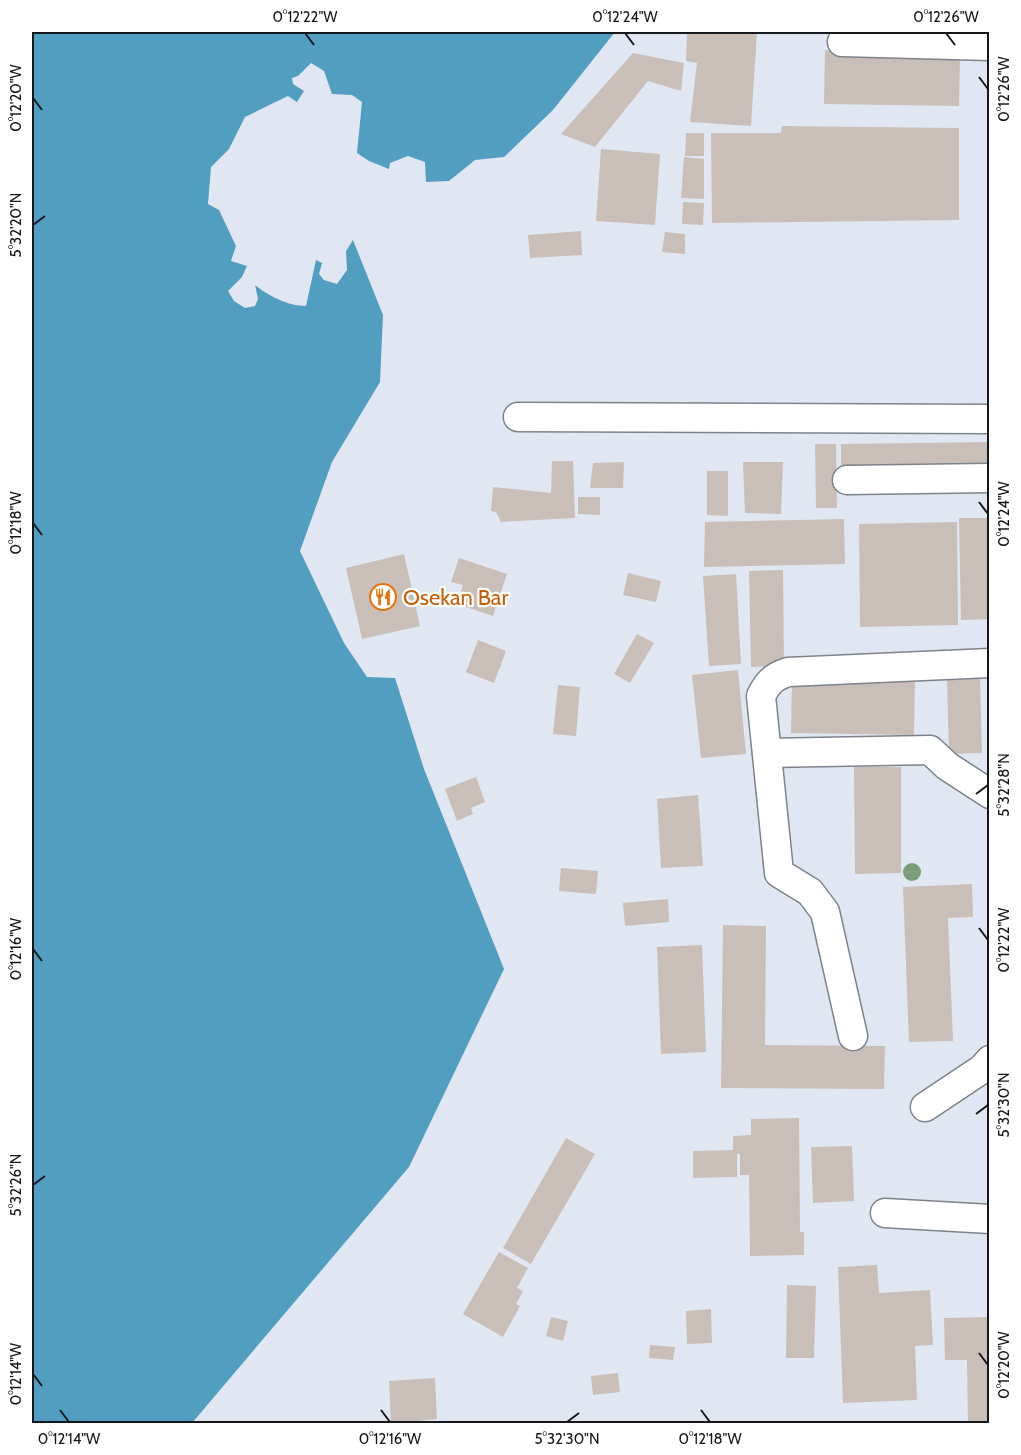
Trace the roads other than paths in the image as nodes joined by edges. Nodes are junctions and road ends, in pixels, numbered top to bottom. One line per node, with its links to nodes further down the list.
1 (842, 42): 2 (street)
2 (990, 46)
3 (518, 417): 4 (street)
4 (990, 419)
5 (990, 478): 6 (street)
6 (847, 480)
7 (990, 663): 8 (street)
8 (767, 753): 9 (street); 10 (street)
9 (990, 794)
10 (853, 1036)
11 (990, 1060): 12 (street)
12 (925, 1107)
13 (885, 1213): 14 (street)
14 (990, 1219)

